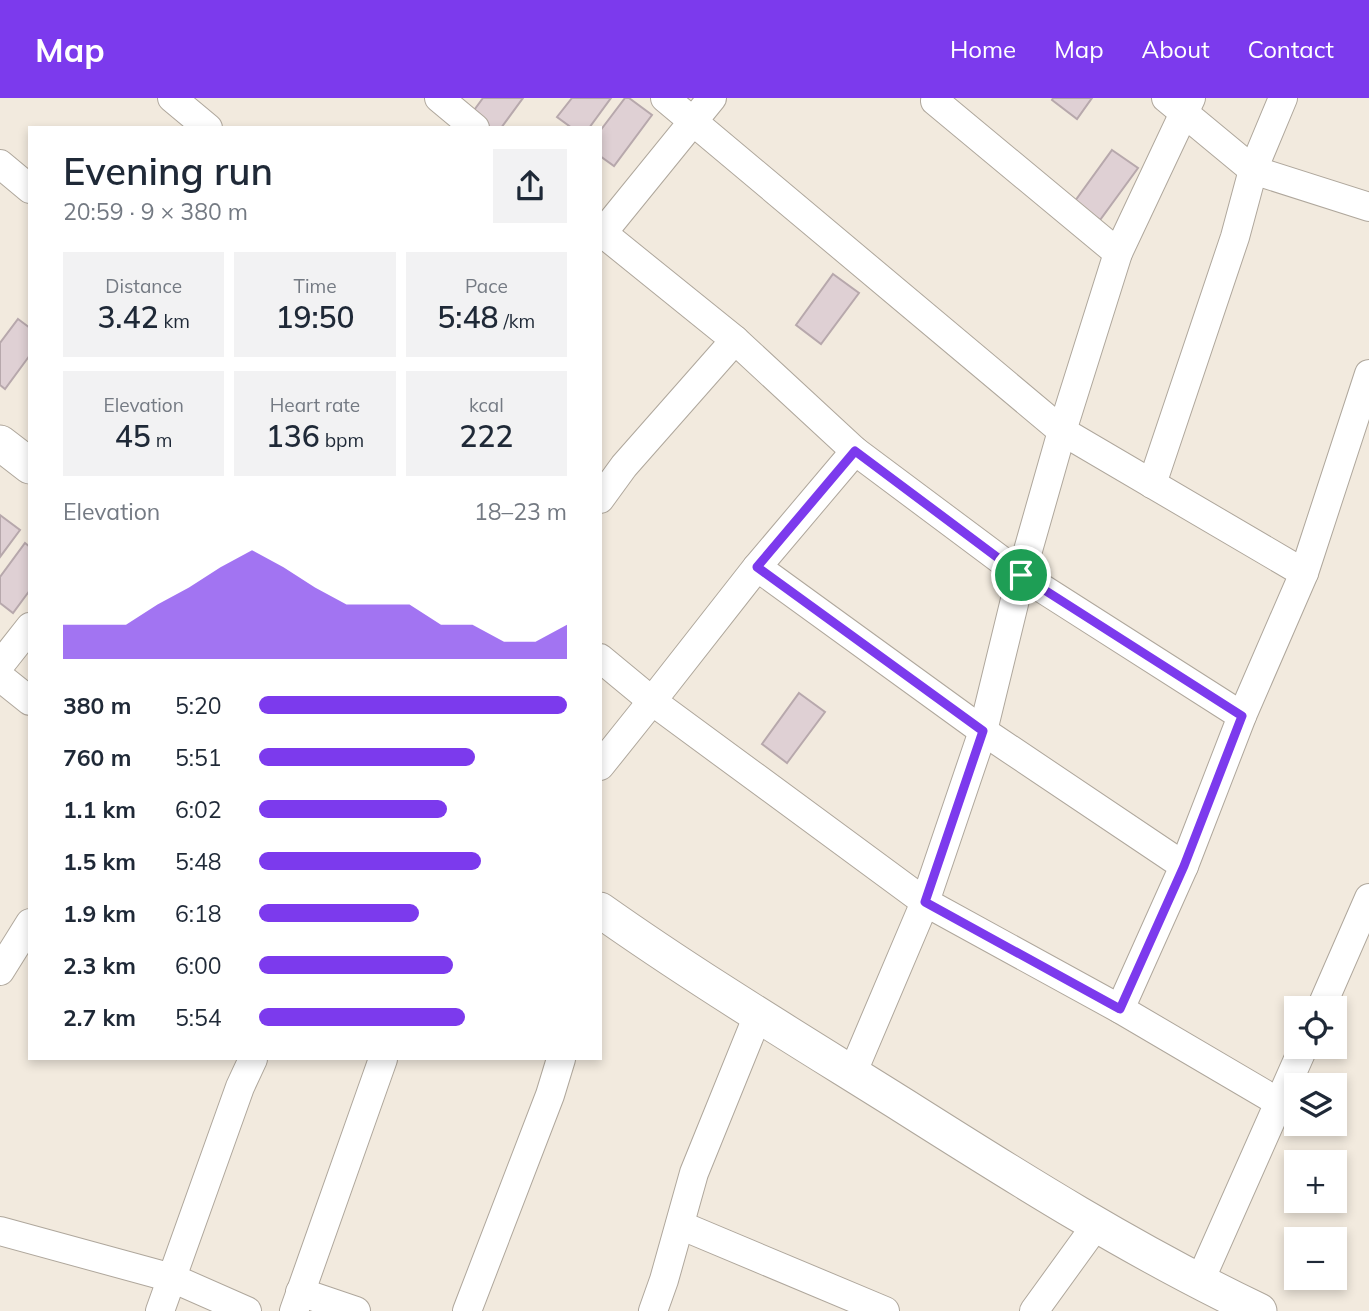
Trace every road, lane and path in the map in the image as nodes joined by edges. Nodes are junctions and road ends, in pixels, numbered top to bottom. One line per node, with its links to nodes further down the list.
1 (172, 98): 9 (street)
2 (439, 98): 10 (street)
3 (665, 98): 8 (street)
4 (712, 98): 8 (street)
5 (1283, 98): 12 (street)
6 (935, 99): 17 (street)
7 (1181, 103): 12 (street); 17 (street)
8 (693, 121): 15 (street); 20 (street)
9 (206, 126)
10 (473, 126)
11 (0, 164): 13 (street)
12 (1252, 170): 14 (street); 24 (street)
13 (28, 186)
14 (1369, 207)
15 (602, 232)
16 (602, 234): 18 (street)
17 (1118, 253): 20 (street)
18 (735, 340): 22 (street); 25 (street)
19 (1369, 374): 27 (street)
20 (1062, 431): 24 (street); 28 (street)
21 (0, 443): 23 (street)
22 (855, 451): 26 (street); 28 (street)
23 (28, 464)
24 (1152, 484): 27 (street)
25 (602, 496)
26 (757, 567): 34 (street); 36 (street)
27 (1304, 573): 35 (street)
28 (1021, 575): 35 (street); 36 (street)
29 (28, 630): 31 (street)
30 (602, 660): 34 (street)
31 (0, 665)
32 (0, 677): 33 (street)
33 (28, 699)
34 (652, 701): 37 (street); 40 (street)
35 (1242, 716): 38 (street)
36 (983, 731): 38 (street); 40 (street)
37 (602, 764)
38 (1184, 866): 45 (street)
39 (1369, 898): 44 (street)
40 (925, 902): 45 (street); 51 (street)
41 (602, 917): 46 (street)
42 (28, 926): 43 (street)
43 (0, 971)
44 (1326, 996)
45 (1120, 1009): 52 (street)
46 (758, 1015): 51 (street); 54 (street)
47 (1299, 1059): 52 (street)
48 (253, 1060): 56 (street)
49 (383, 1060): 58 (street)
50 (561, 1060): 62 (street)
51 (852, 1074): 53 (street)
52 (1280, 1104): 57 (street)
53 (1097, 1224): 57 (street); 65 (street)
54 (680, 1225): 63 (street); 64 (street)
55 (0, 1231): 56 (street)
56 (172, 1278): 59 (street); 60 (street)
57 (1199, 1283): 66 (street)
58 (297, 1302): 61 (street)
59 (160, 1311)
60 (247, 1311)
61 (356, 1311)
62 (467, 1311)
63 (653, 1311)
64 (885, 1311)
65 (1034, 1311)
66 (1259, 1311)

